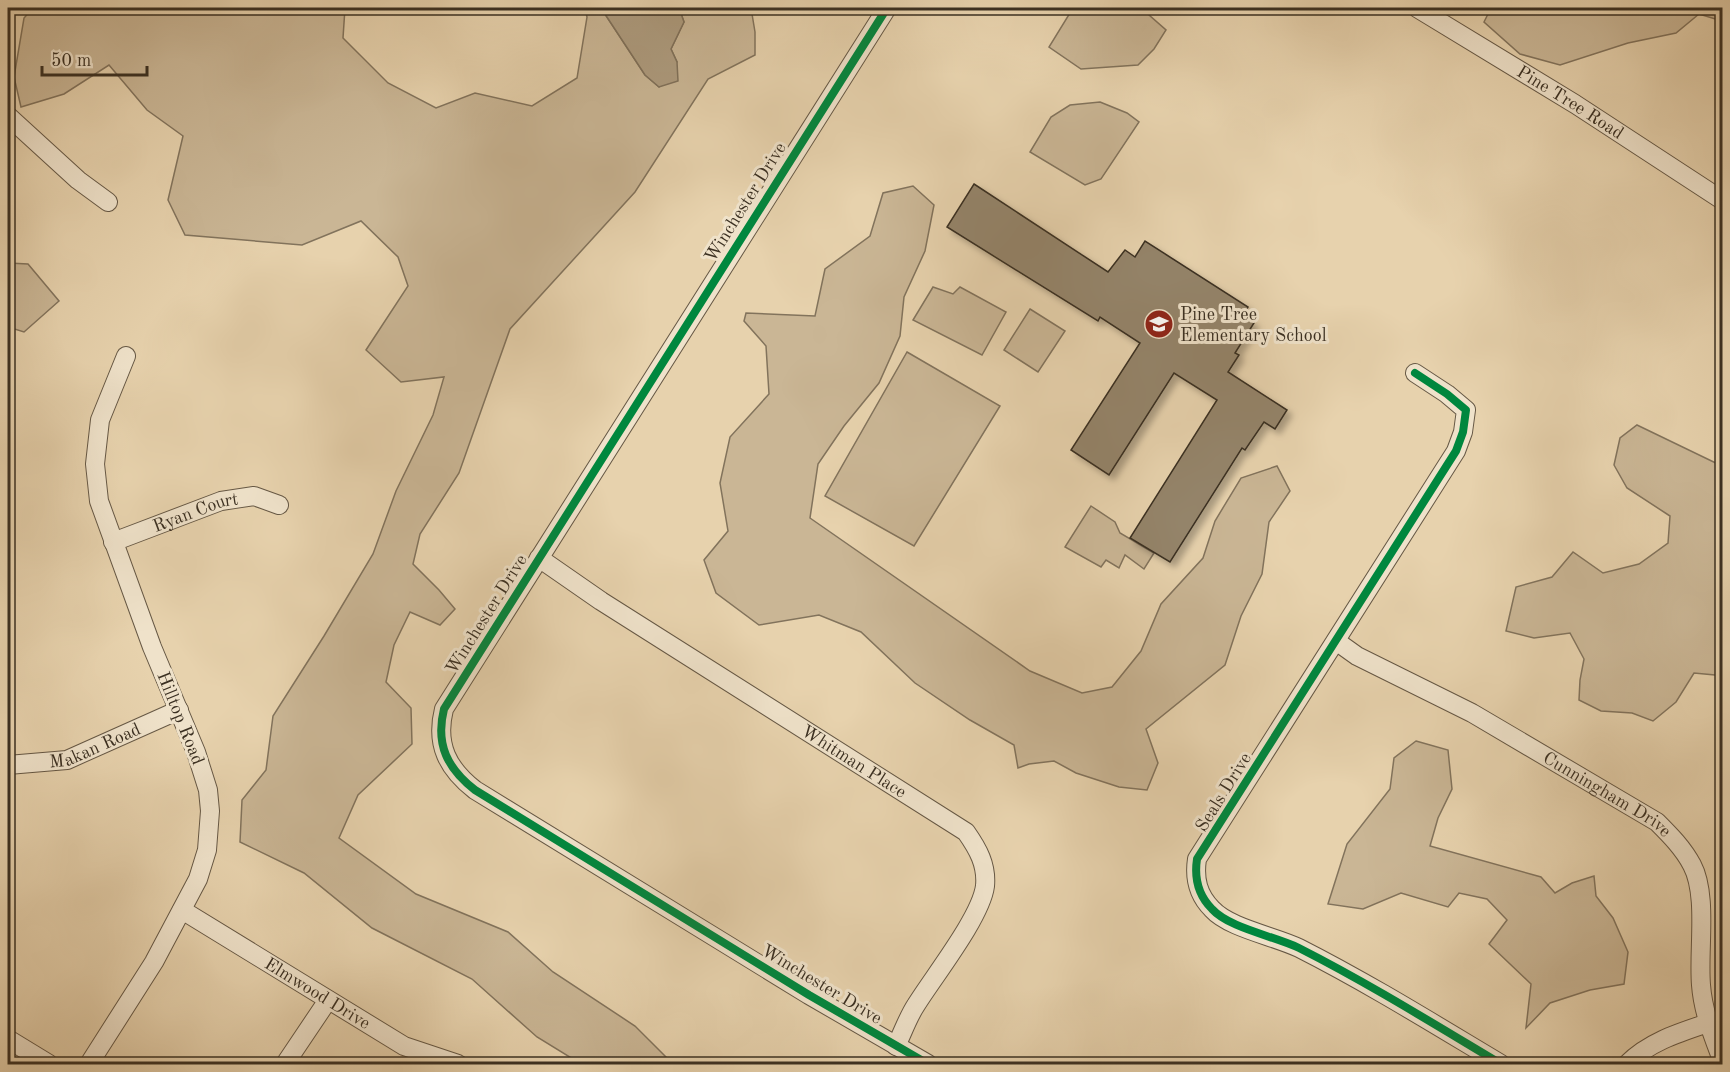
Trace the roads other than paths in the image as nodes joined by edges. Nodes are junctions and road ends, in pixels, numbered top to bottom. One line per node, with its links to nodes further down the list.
1 (887, 8): 10 (street, Winchester Drive)
2 (1417, 8): 4 (street, Pine Tree Road)
3 (8, 116): 5 (street)
4 (1722, 200)
5 (108, 202)
6 (126, 356): 9 (street, Hilltop Road)
7 (1415, 373): 11 (street, Seals Drive)
8 (279, 505): 9 (street, Ryan Court)
9 (113, 542): 12 (street, Hilltop Road)
10 (539, 558): 18 (street, Whitman Place); 18 (street, Winchester Drive)
11 (1336, 641): 16 (street, Cunningham Drive); 25 (street, Seals Drive)
12 (179, 711): 13 (street, Makan Road); 14 (street, Hilltop Road)
13 (8, 765)
14 (182, 910): 15 (street, Elmwood Drive); 21 (street, Hilltop Road)
15 (328, 1000): 22 (street); 23 (street, Elmwood Drive)
16 (1707, 1023): 19 (street, Cunningham Drive); 26 (street)
17 (8, 1039): 20 (street)
18 (896, 1046): 24 (street, Winchester Drive)
19 (1722, 1060)
20 (49, 1065)
21 (89, 1065)
22 (285, 1065)
23 (458, 1065)
24 (927, 1065)
25 (1501, 1065)
26 (1627, 1065)

